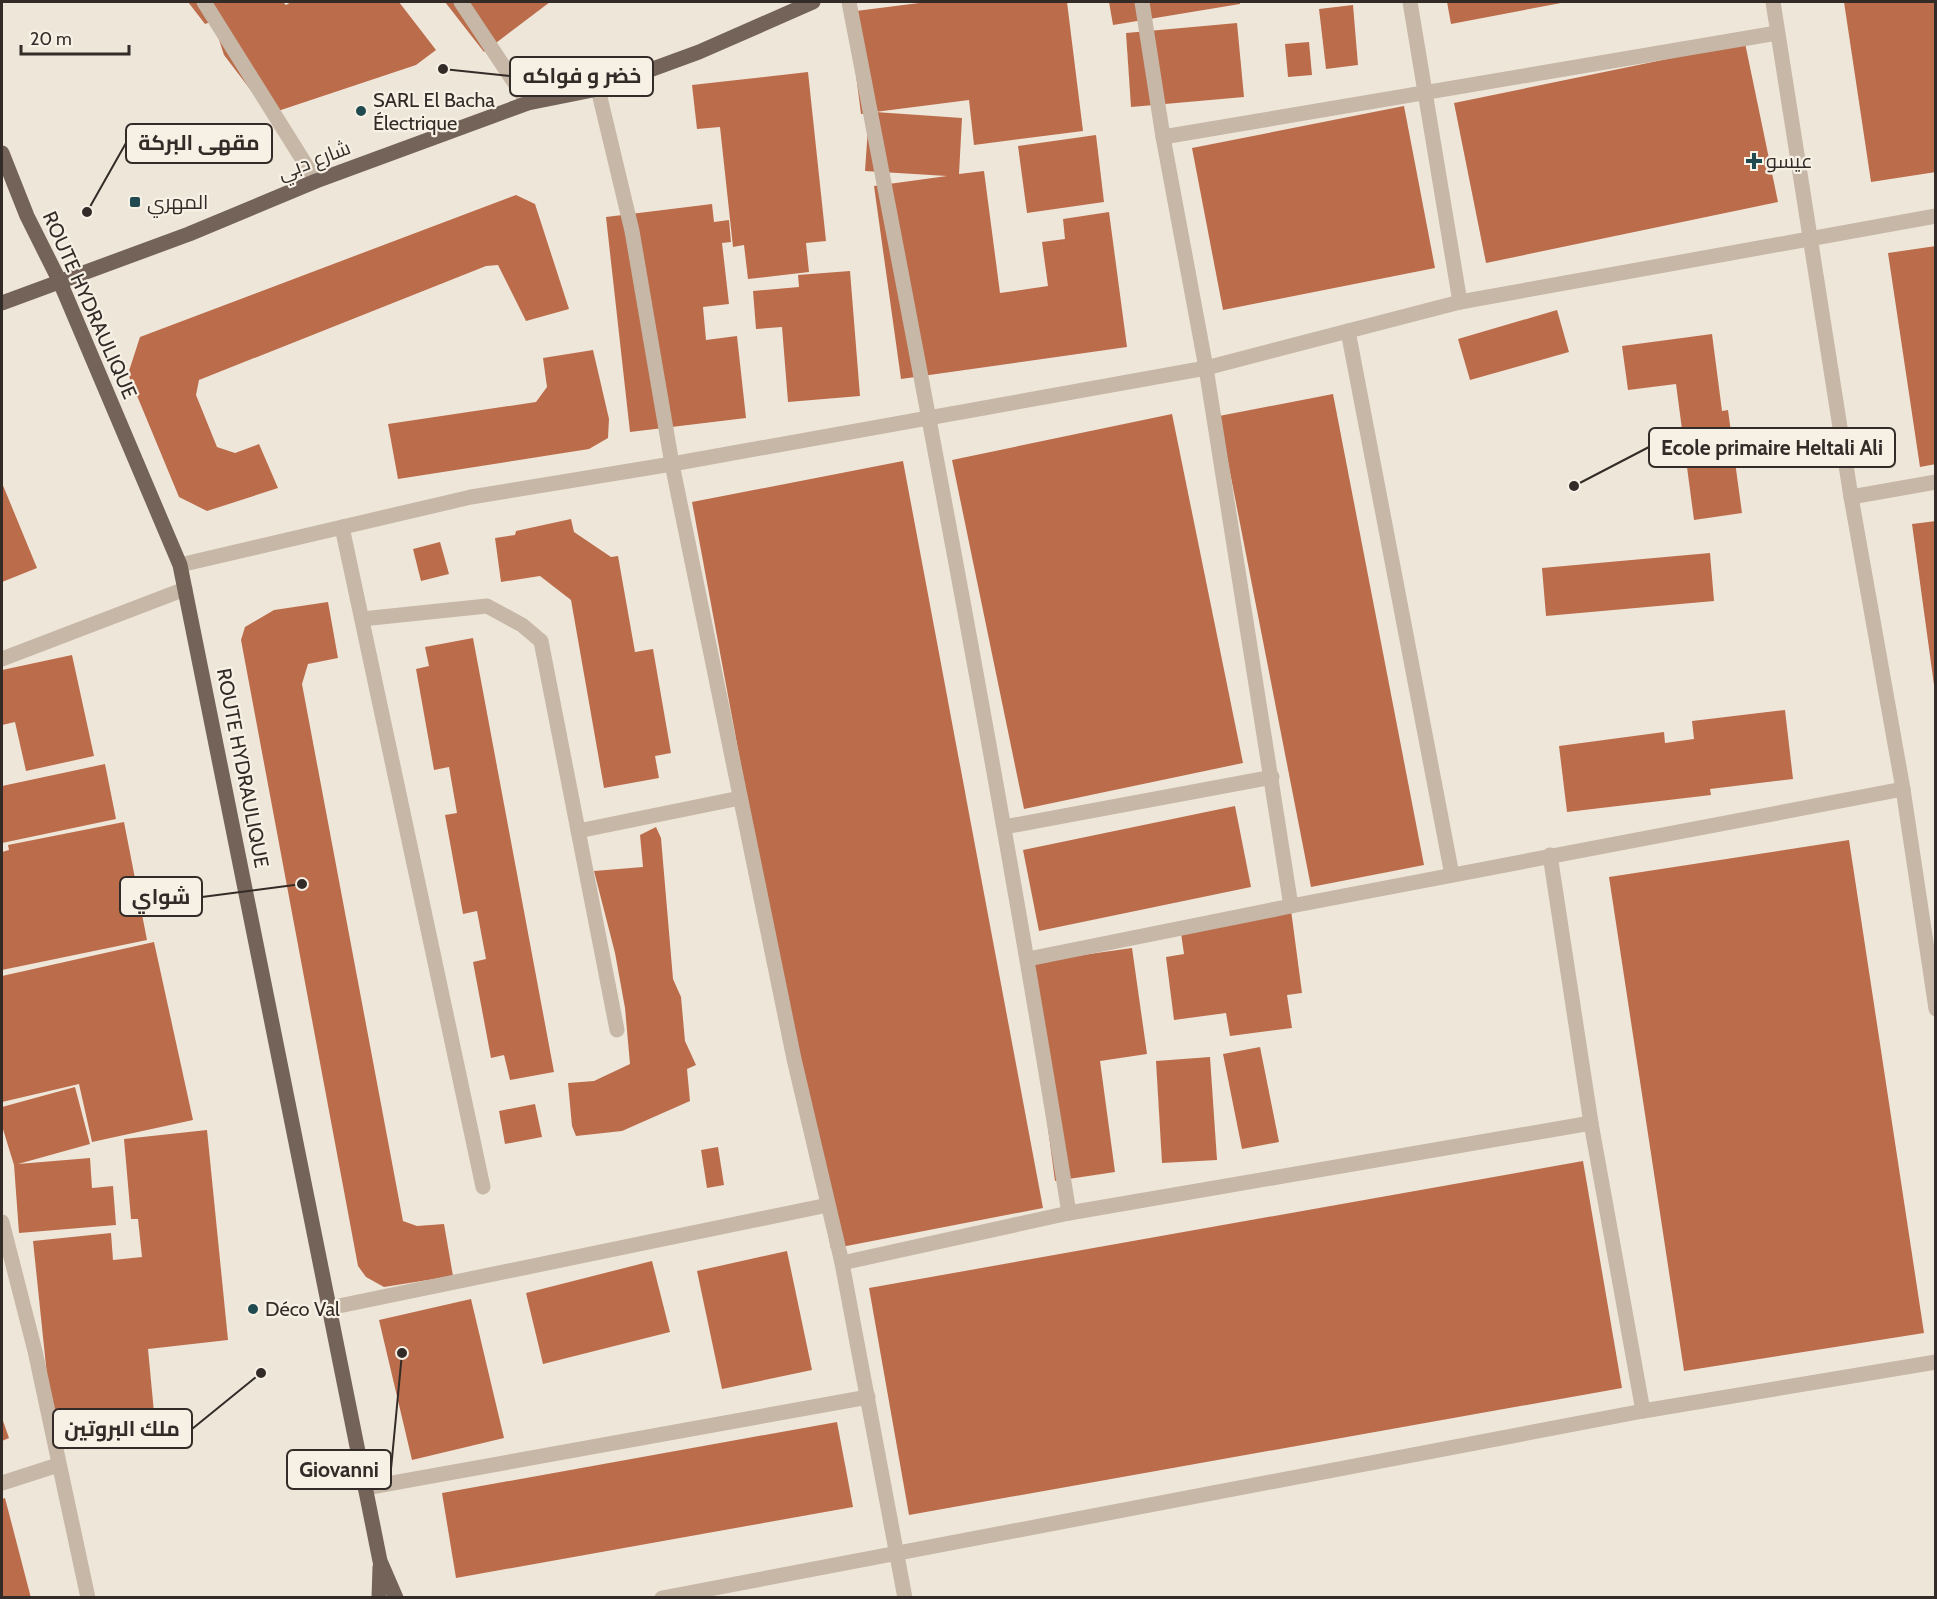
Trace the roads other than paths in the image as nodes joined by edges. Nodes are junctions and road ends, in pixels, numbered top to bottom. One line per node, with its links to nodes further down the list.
1 (204, 2): 14 (street)
2 (460, 2): 11 (street)
3 (813, 2): 9 (main road, شارع دبي)
4 (849, 2): 22 (street)
5 (1142, 2): 12 (street)
6 (1410, 2): 10 (street)
7 (1773, 2): 8 (street)
8 (1777, 33): 10 (street); 16 (street)
9 (598, 88): 11 (main road, شارع دبي); 23 (street)
10 (1425, 93): 12 (street); 18 (street)
11 (528, 103): 14 (main road, شارع دبي)
12 (1163, 137): 21 (street)
13 (2, 153): 17 (main road, ROUTE HYDRAULIQUE)
14 (316, 181): 17 (main road, شارع دبي)
15 (1935, 216): 16 (street)
16 (1812, 236): 18 (street); 25 (street)
17 (60, 282): 19 (main road, شارع دبي); 27 (main road, ROUTE HYDRAULIQUE)
18 (1460, 302): 20 (street)
19 (2, 303)
20 (1348, 331): 21 (street); 37 (street)
21 (1206, 368): 22 (street); 31 (street)
22 (930, 418): 23 (street); 34 (street)
23 (672, 464): 26 (street); 33 (street)
24 (1935, 482): 25 (street)
25 (1851, 497): 32 (street)
26 (342, 527): 27 (street); 29 (street)
27 (180, 565): 28 (main road, ROUTE HYDRAULIQUE)
28 (185, 589): 30 (street); 48 (main road, ROUTE HYDRAULIQUE)
29 (362, 619): 35 (street); 43 (street)
30 (2, 659)
31 (1272, 777): 34 (street); 38 (street)
32 (1903, 789): 36 (street); 40 (street)
33 (740, 798): 35 (street); 44 (street)
34 (1004, 827): 39 (street)
35 (578, 831): 41 (street)
36 (1550, 855): 37 (street); 42 (street)
37 (1452, 875): 38 (street)
38 (1291, 906): 39 (street)
39 (1028, 959): 45 (street)
40 (1935, 1009)
41 (617, 1029)
42 (1591, 1123): 45 (street); 51 (street)
43 (483, 1187)
44 (828, 1205): 47 (street); 48 (street)
45 (1069, 1213): 47 (street)
46 (2, 1222): 52 (street)
47 (842, 1263): 50 (street)
48 (329, 1308): 54 (main road, ROUTE HYDRAULIQUE)
49 (1935, 1362): 51 (street)
50 (867, 1397): 54 (street); 55 (street)
51 (1643, 1411): 55 (street)
52 (58, 1465): 53 (street); 57 (street)
53 (2, 1483)
54 (365, 1488): 56 (main road, ROUTE HYDRAULIQUE)
55 (898, 1554): 60 (street); 61 (street)
56 (380, 1561): 58 (main road); 59 (main road)
57 (88, 1598)
58 (379, 1598)
59 (396, 1598)
60 (662, 1598)
61 (905, 1598)

